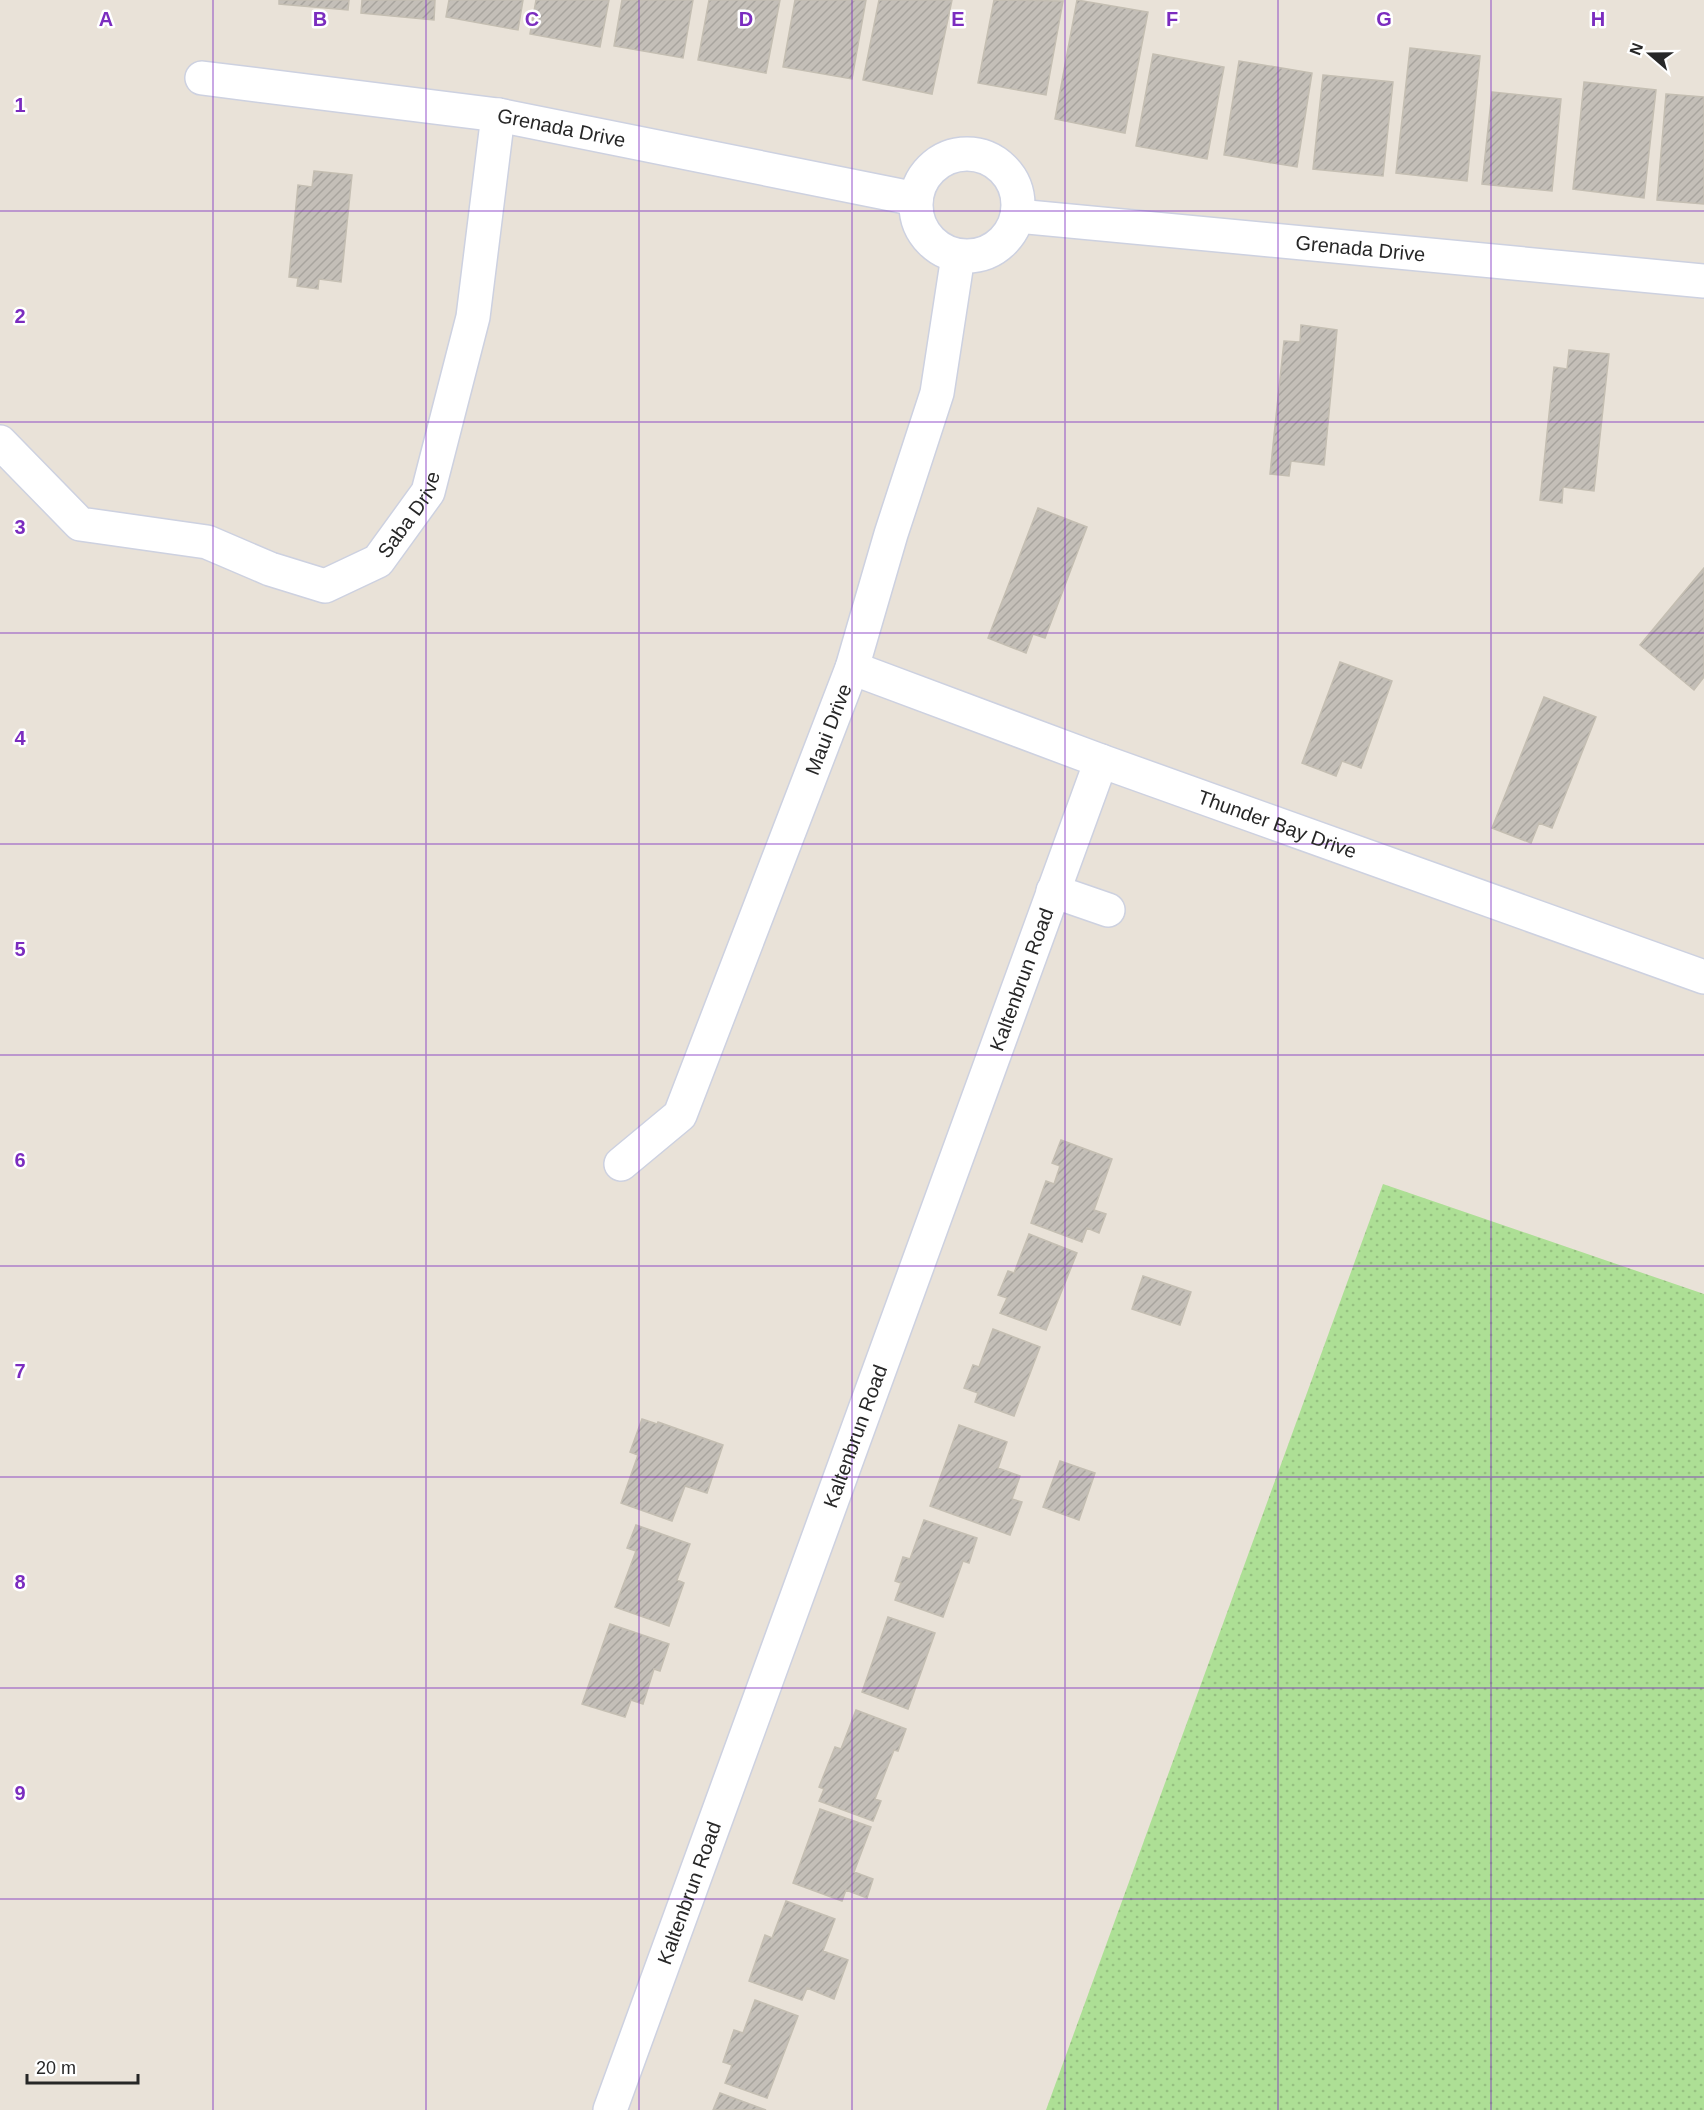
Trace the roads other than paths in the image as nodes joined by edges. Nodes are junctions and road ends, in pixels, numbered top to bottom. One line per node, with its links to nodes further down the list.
1 (202, 78): 2 (street, Grenada Drive)
2 (498, 115): 3 (street, Grenada Drive); 7 (street, Saba Drive)
3 (916, 199): 4 (street); 5 (street)
4 (1017, 216): 5 (street); 6 (street, Grenada Drive)
5 (958, 256): 8 (street, Maui Drive)
6 (1704, 281)
7 (0, 442)
8 (852, 668): 9 (street, Thunder Bay Drive); 13 (street, Maui Drive)
9 (1101, 761): 10 (street, Kaltenbrun Road); 12 (street, Thunder Bay Drive)
10 (1053, 891): 11 (street); 14 (street, Kaltenbrun Road)
11 (1108, 910)
12 (1704, 976)
13 (621, 1164)
14 (610, 2110)

